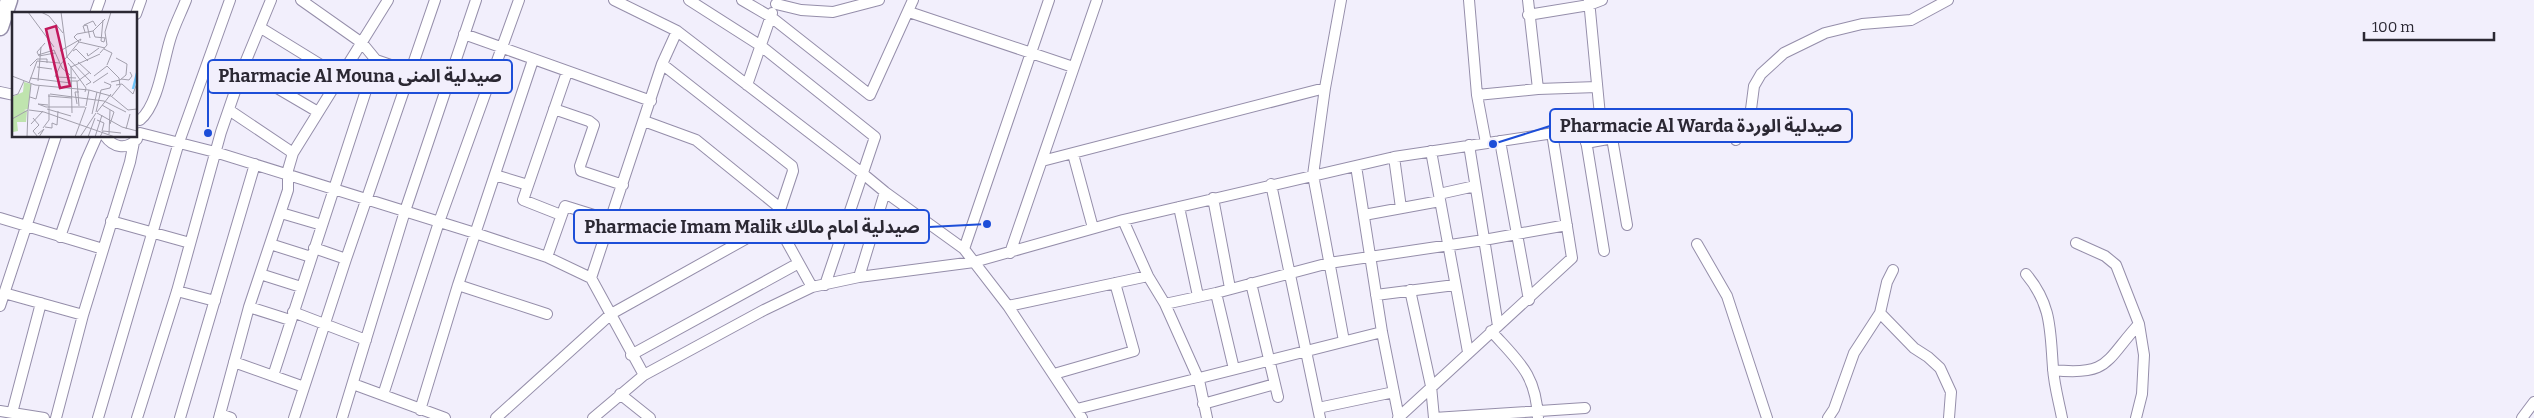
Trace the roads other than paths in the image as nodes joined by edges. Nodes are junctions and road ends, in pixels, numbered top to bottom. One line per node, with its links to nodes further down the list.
1 (9, 0): 32 (main road)
2 (100, 0): 27 (street)
3 (141, 0): 28 (street)
4 (186, 0): 58 (street)
5 (230, 0): 73 (street)
6 (271, 0): 33 (street)
7 (301, 0): 36 (street)
8 (436, 0): 45 (street)
9 (476, 0): 35 (street)
10 (519, 0): 38 (street)
11 (614, 0): 26 (street)
12 (689, 0): 37 (street)
13 (742, 0): 31 (street)
14 (879, 0): 24 (street)
15 (913, 0): 29 (street)
16 (1049, 0): 39 (street)
17 (1097, 0): 43 (street)
18 (1341, 0): 51 (street)
19 (1469, 0): 53 (street)
20 (1528, 0): 30 (street)
21 (1602, 0): 25 (street)
22 (1948, 0): 70 (street)
23 (385, 1): 36 (street)
24 (777, 2): 31 (street)
25 (1589, 3): 30 (street); 50 (street)
26 (631, 4): 34 (street)
27 (96, 12)
28 (137, 12)
29 (909, 12): 31 (street); 39 (street)
30 (1528, 15): 52 (street)
31 (770, 17): 37 (street)
32 (0, 27)
33 (261, 28): 44 (street); 47 (street)
34 (677, 32): 42 (street); 48 (street)
35 (464, 34): 38 (street); 49 (street)
36 (362, 43): 40 (street); 47 (street)
37 (762, 46): 48 (street); 85 (street)
38 (502, 48): 41 (street); 109 (street)
39 (1031, 51): 43 (street); 127 (street)
40 (376, 60): 45 (street); 93 (street)
41 (533, 60): 46 (street); 87 (street)
42 (662, 64): 54 (street); 99 (street)
43 (1073, 67): 82 (street)
44 (243, 68): 56 (street); 57 (street)
45 (410, 72): 49 (street); 96 (street)
46 (567, 72): 54 (street); 55 (street)
47 (339, 76): 57 (street)
48 (747, 85): 85 (street)
49 (449, 86): 101 (street)
50 (1596, 87): 52 (street); 60 (street)
51 (1325, 88): 80 (street); 88 (street)
52 (1538, 89): 53 (street)
53 (1477, 95): 74 (street)
54 (651, 101): 59 (street)
55 (554, 109): 90 (street); 91 (street)
56 (229, 110): 78 (street); 79 (street)
57 (318, 112): 79 (street)
58 (138, 118): 61 (street)
59 (644, 121): 91 (street); 99 (street)
60 (1584, 128): 62 (street); 75 (street)
61 (140, 133): 63 (street); 73 (street)
62 (1552, 133): 71 (street); 112 (street)
63 (138, 136)
64 (1624, 136): 69 (street)
65 (55, 138): 114 (street)
66 (96, 138): 119 (street)
67 (106, 138): 72 (street)
68 (137, 138): 72 (street)
69 (1612, 138): 75 (street); 113 (street)
70 (1736, 140)
71 (1500, 141): 74 (street); 118 (street)
72 (134, 142): 108 (street)
73 (179, 142): 78 (street); 117 (street)
74 (1486, 143): 76 (street)
75 (1586, 143): 128 (street)
76 (1469, 146): 77 (street); 92 (street)
77 (1431, 151): 81 (street); 95 (street)
78 (215, 152): 83 (street); 121 (street)
79 (293, 153): 86 (street)
80 (1073, 154): 82 (street); 115 (street)
81 (1394, 157): 84 (street); 100 (street)
82 (1042, 161): 130 (street)
83 (254, 164): 86 (street); 159 (street)
84 (1356, 166): 88 (street); 103 (street)
85 (862, 173): 94 (street); 148 (street)
86 (288, 174): 93 (street); 102 (street)
87 (495, 175): 90 (street); 116 (street)
88 (1313, 175): 89 (street); 135 (street)
89 (1271, 184): 97 (street); 138 (street)
90 (528, 185): 104 (street)
91 (623, 185): 106 (street)
92 (1476, 186): 95 (street); 120 (street)
93 (335, 188): 96 (street); 111 (street)
94 (885, 192): 127 (street); 143 (street)
95 (1440, 197): 100 (street); 125 (street)
96 (367, 198): 101 (street); 133 (street)
97 (1213, 198): 98 (street); 151 (street)
98 (1179, 207): 107 (street); 157 (street)
99 (780, 208): 110 (street)
100 (1401, 208): 103 (street)
101 (405, 211): 109 (street); 174 (street)
102 (281, 213): 111 (street); 123 (street)
103 (1364, 214): 131 (street)
104 (561, 215): 106 (street); 132 (street)
105 (0, 218): 114 (street)
106 (610, 220): 142 (street)
107 (1123, 220): 115 (street); 141 (street)
108 (112, 221): 117 (street); 126 (street)
109 (439, 222): 116 (street); 193 (street)
110 (776, 222): 136 (street); 167 (street)
111 (322, 225): 129 (street)
112 (1567, 225): 118 (street); 158 (street)
113 (1627, 225)
114 (26, 227): 119 (street); 154 (street)
115 (1093, 228): 130 (street)
116 (475, 232): 132 (street); 147 (street)
117 (152, 233): 121 (street); 207 (street)
118 (1519, 234): 120 (street); 158 (street)
119 (60, 237): 126 (street)
120 (1484, 240): 125 (street); 172 (street)
121 (190, 243): 153 (street)
122 (2076, 243): 171 (street)
123 (270, 244): 129 (street); 139 (street)
124 (1697, 244): 220 (street)
125 (1446, 245): 131 (street); 146 (street)
126 (103, 249): 168 (street)
127 (964, 250): 134 (street)
128 (1604, 251)
129 (313, 253): 133 (street); 149 (street)
130 (1010, 253): 134 (street)
131 (1371, 256): 135 (street); 156 (street)
132 (547, 257): 142 (street)
133 (346, 259): 170 (street)
134 (974, 262): 143 (street); 163 (street)
135 (1329, 262): 138 (street); 175 (street)
136 (798, 264): 150 (street); 178 (street)
137 (1893, 270): 165 (street)
138 (1291, 272): 145 (street); 176 (street)
139 (260, 274): 149 (street); 164 (street)
140 (2026, 274): 182 (street)
141 (1148, 276): 144 (street); 161 (street)
142 (590, 278): 167 (street)
143 (859, 278): 148 (street)
144 (1115, 283): 163 (street); 183 (street)
145 (1251, 283): 151 (street); 180 (street)
146 (1455, 284): 152 (street); 177 (street)
147 (458, 285): 166 (street); 198 (street)
148 (825, 285): 150 (street)
149 (301, 287): 169 (street)
150 (812, 288): 184 (street)
151 (1230, 288): 155 (street)
152 (1410, 290): 156 (street); 189 (street)
153 (177, 291): 159 (street); 208 (street)
154 (4, 293): 160 (street); 162 (street)
155 (1216, 293): 157 (street); 181 (street)
156 (1376, 295): 173 (street)
157 (1198, 296): 161 (street)
158 (1529, 300): 172 (street)
159 (215, 301): 209 (street)
160 (40, 303): 168 (street); 200 (street)
161 (1165, 304): 186 (street)
162 (0, 306)
163 (1008, 306): 183 (street)
164 (250, 307): 169 (street); 179 (street)
165 (1880, 313): 221 (street); 222 (street)
166 (547, 314)
167 (611, 314): 178 (street); 214 (street)
168 (83, 315): 206 (street)
169 (291, 316): 170 (street); 185 (street)
170 (324, 324): 174 (street); 190 (street)
171 (2139, 324): 182 (street); 224 (street)
172 (1495, 328): 177 (street); 203 (street)
173 (1382, 332): 175 (street); 191 (street)
174 (366, 340): 187 (street)
175 (1344, 341): 176 (street)
176 (1306, 350): 180 (street); 201 (street)
177 (1468, 352): 189 (street)
178 (631, 355): 184 (street)
179 (234, 362): 185 (street); 204 (street)
180 (1269, 362): 181 (street); 188 (street)
181 (1234, 369): 186 (street)
182 (2053, 370): 223 (street)
183 (1054, 374): 202 (street)
184 (644, 375): 192 (street)
185 (273, 376): 190 (street)
186 (1199, 380): 196 (street); 202 (street)
187 (353, 384): 193 (street); 212 (street)
188 (1274, 384): 194 (street); 196 (street)
189 (1431, 386): 218 (street); 219 (street)
190 (304, 387): 211 (street)
191 (1394, 392): 201 (street); 218 (street)
192 (620, 394): 215 (street); 216 (street)
193 (383, 396): 198 (street)
194 (1278, 396)
195 (2534, 402): 225 (street)
196 (1204, 404): 217 (street)
197 (1585, 408): 203 (street)
198 (420, 410): 213 (street)
199 (0, 411): 200 (street)
200 (12, 413): 205 (street)
201 (1319, 413)
202 (1079, 414)
203 (1538, 414): 219 (street)
204 (219, 416): 210 (street)
205 (44, 418)
206 (56, 418)
207 (98, 418)
208 (137, 418)
209 (180, 418)
210 (231, 418)
211 (294, 418)
212 (342, 418)
213 (445, 418)
214 (496, 418)
215 (593, 418)
216 (650, 418)
217 (1207, 418)
218 (1398, 418)
219 (1434, 418)
220 (1767, 418)
221 (1828, 418)
222 (1949, 418)
223 (2062, 418)
224 (2136, 418)
225 (2522, 418)

